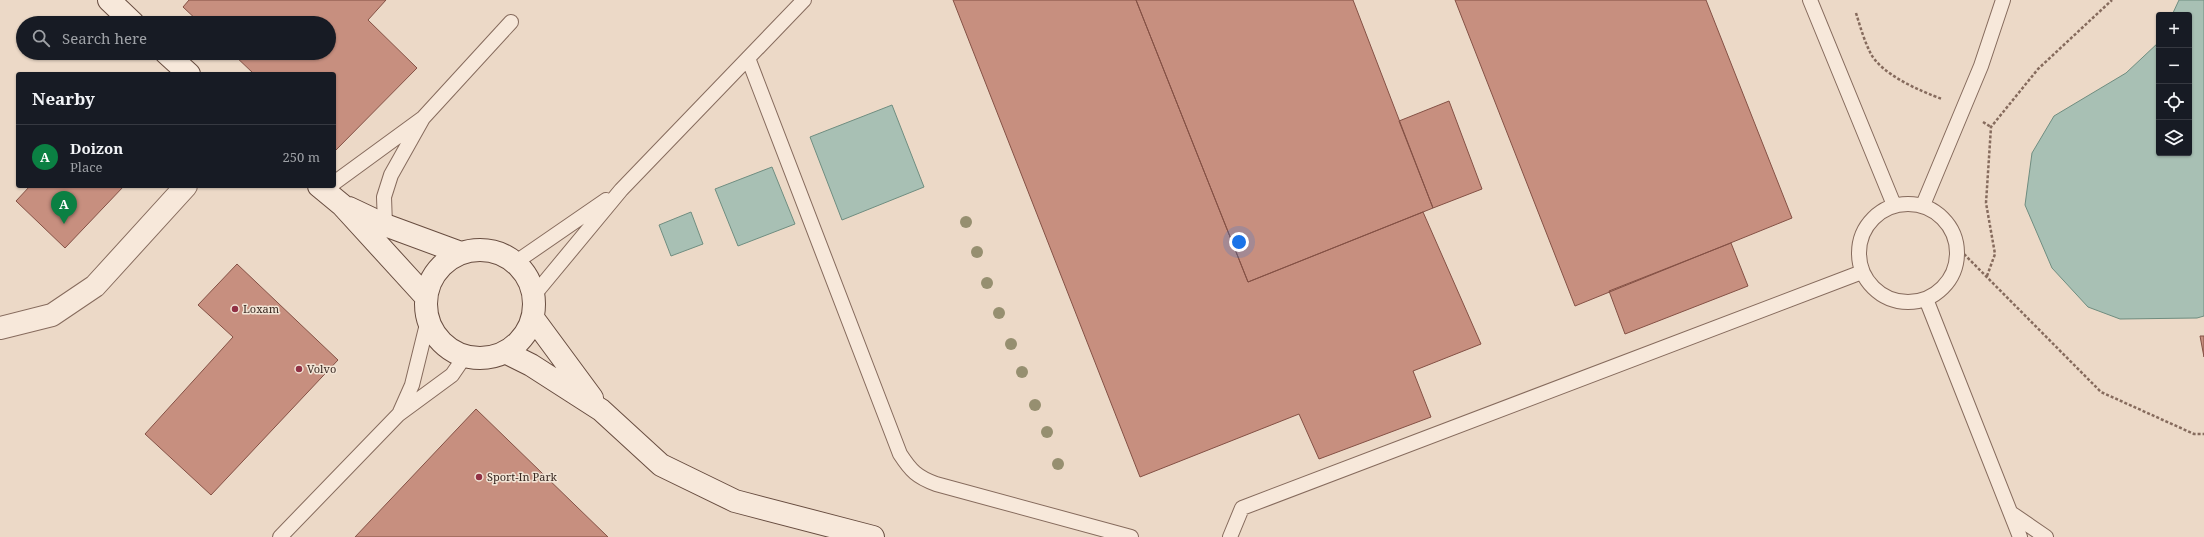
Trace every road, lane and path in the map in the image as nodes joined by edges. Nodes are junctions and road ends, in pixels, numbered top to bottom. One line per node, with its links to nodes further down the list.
1 (804, 0): 9 (lane)
2 (1810, 0): 20 (lane)
3 (2003, 0): 12 (lane)
4 (2112, 0): 26 (path)
5 (109, 1): 7 (main road)
6 (1856, 14): 12 (path)
7 (125, 16)
8 (511, 22): 13 (lane)
9 (748, 58): 17 (lane); 41 (lane)
10 (174, 60): 11 (main road)
11 (187, 72)
12 (1964, 108): 19 (lane)
13 (423, 118): 14 (lane); 21 (lane)
14 (336, 179)
15 (184, 188): 32 (main road)
16 (328, 188): 18 (main road)
17 (621, 190): 24 (lane); 27 (lane)
18 (342, 205): 21 (main road); 28 (main road)
19 (1923, 205): 20 (lane); 22 (lane)
20 (1894, 206): 25 (lane)
21 (385, 225): 23 (main road)
22 (1957, 246): 26 (path); 29 (lane)
23 (461, 253): 24 (main road); 28 (main road)
24 (516, 262): 27 (main road)
25 (1862, 272): 29 (lane); 42 (lane)
26 (1987, 276): 37 (path)
27 (534, 295): 30 (main road)
28 (426, 297): 31 (main road)
29 (1926, 299): 38 (lane)
30 (533, 318): 33 (main road); 35 (main road)
31 (428, 320): 34 (main road); 36 (lane)
32 (0, 328)
33 (506, 352): 34 (main road); 35 (main road)
34 (465, 356): 36 (lane)
35 (601, 410): 40 (main road)
36 (399, 414): 39 (lane)
37 (2204, 434)
38 (2011, 513): 43 (lane); 44 (lane)
39 (280, 537)
40 (873, 537)
41 (1131, 537)
42 (1230, 537)
43 (2020, 537)
44 (2046, 537)

